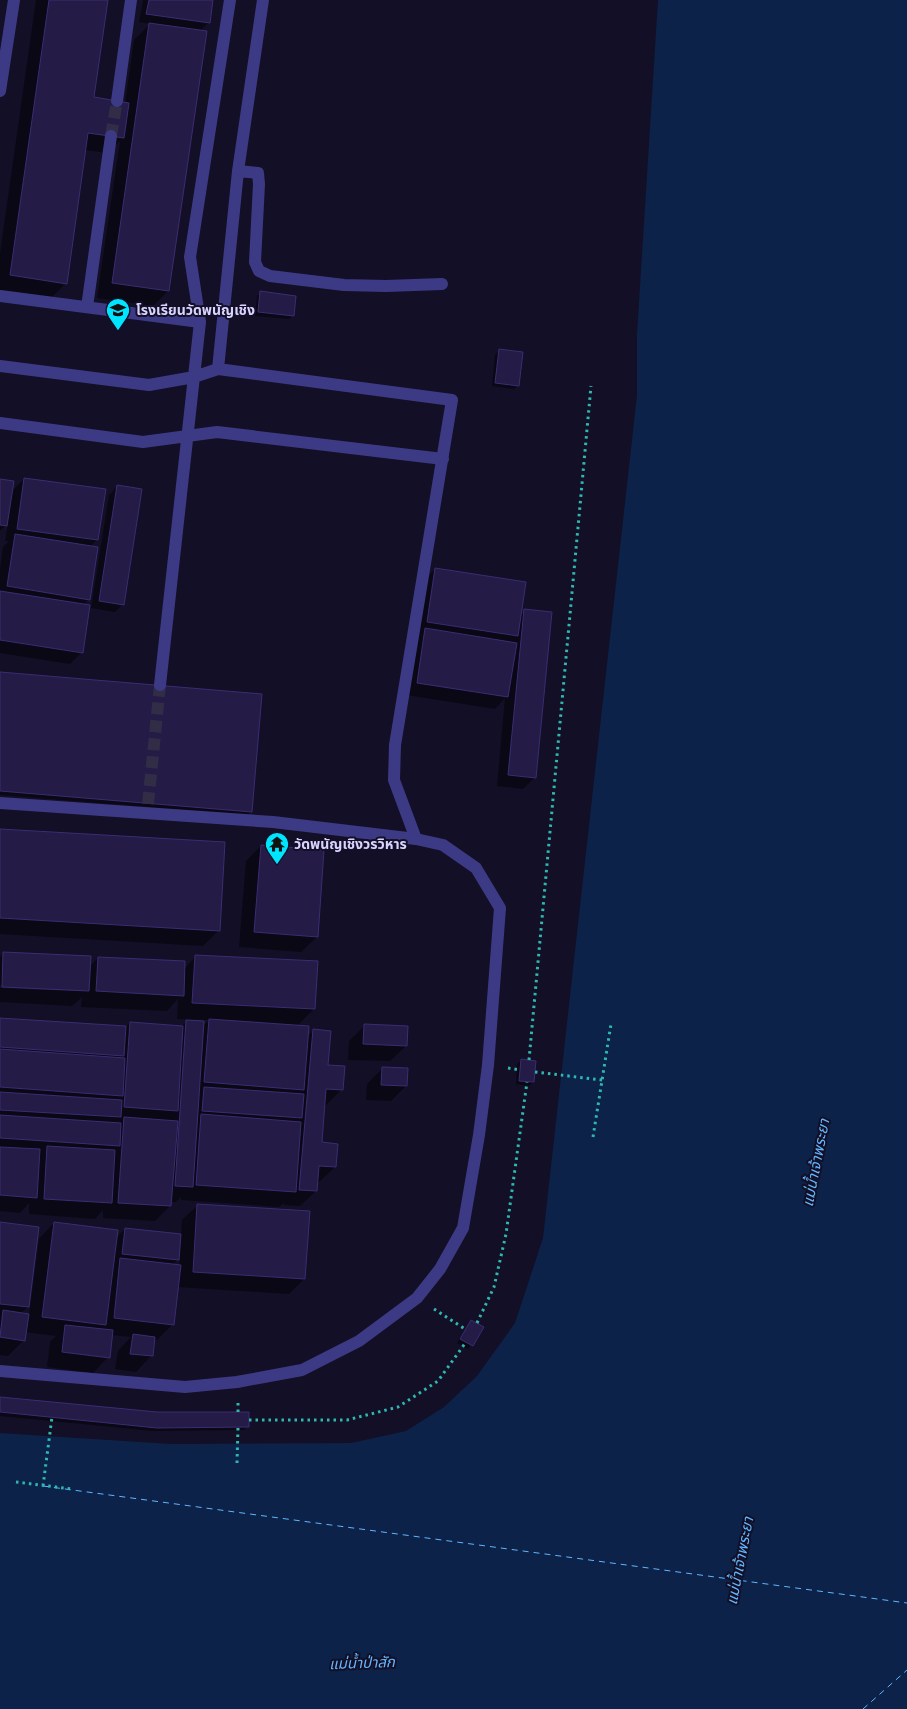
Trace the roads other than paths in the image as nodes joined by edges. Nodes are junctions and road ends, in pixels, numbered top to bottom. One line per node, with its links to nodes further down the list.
1 (14, 0): 5 (lane)
2 (131, 0): 6 (lane)
3 (230, 0): 12 (lane)
4 (263, 0): 8 (lane)
5 (0, 91)
6 (117, 101)
7 (111, 136): 11 (lane)
8 (238, 171): 9 (lane); 14 (lane)
9 (442, 284)
10 (0, 296): 11 (lane)
11 (87, 307): 12 (lane)
12 (200, 322): 15 (lane)
13 (0, 366): 15 (lane)
14 (218, 369): 15 (lane); 18 (lane)
15 (194, 376): 17 (lane)
16 (0, 423): 17 (lane)
17 (187, 436): 18 (lane); 19 (lane)
18 (443, 459): 21 (lane)
19 (160, 685)
20 (0, 803): 21 (lane)
21 (416, 839): 22 (lane)
22 (0, 1371)

